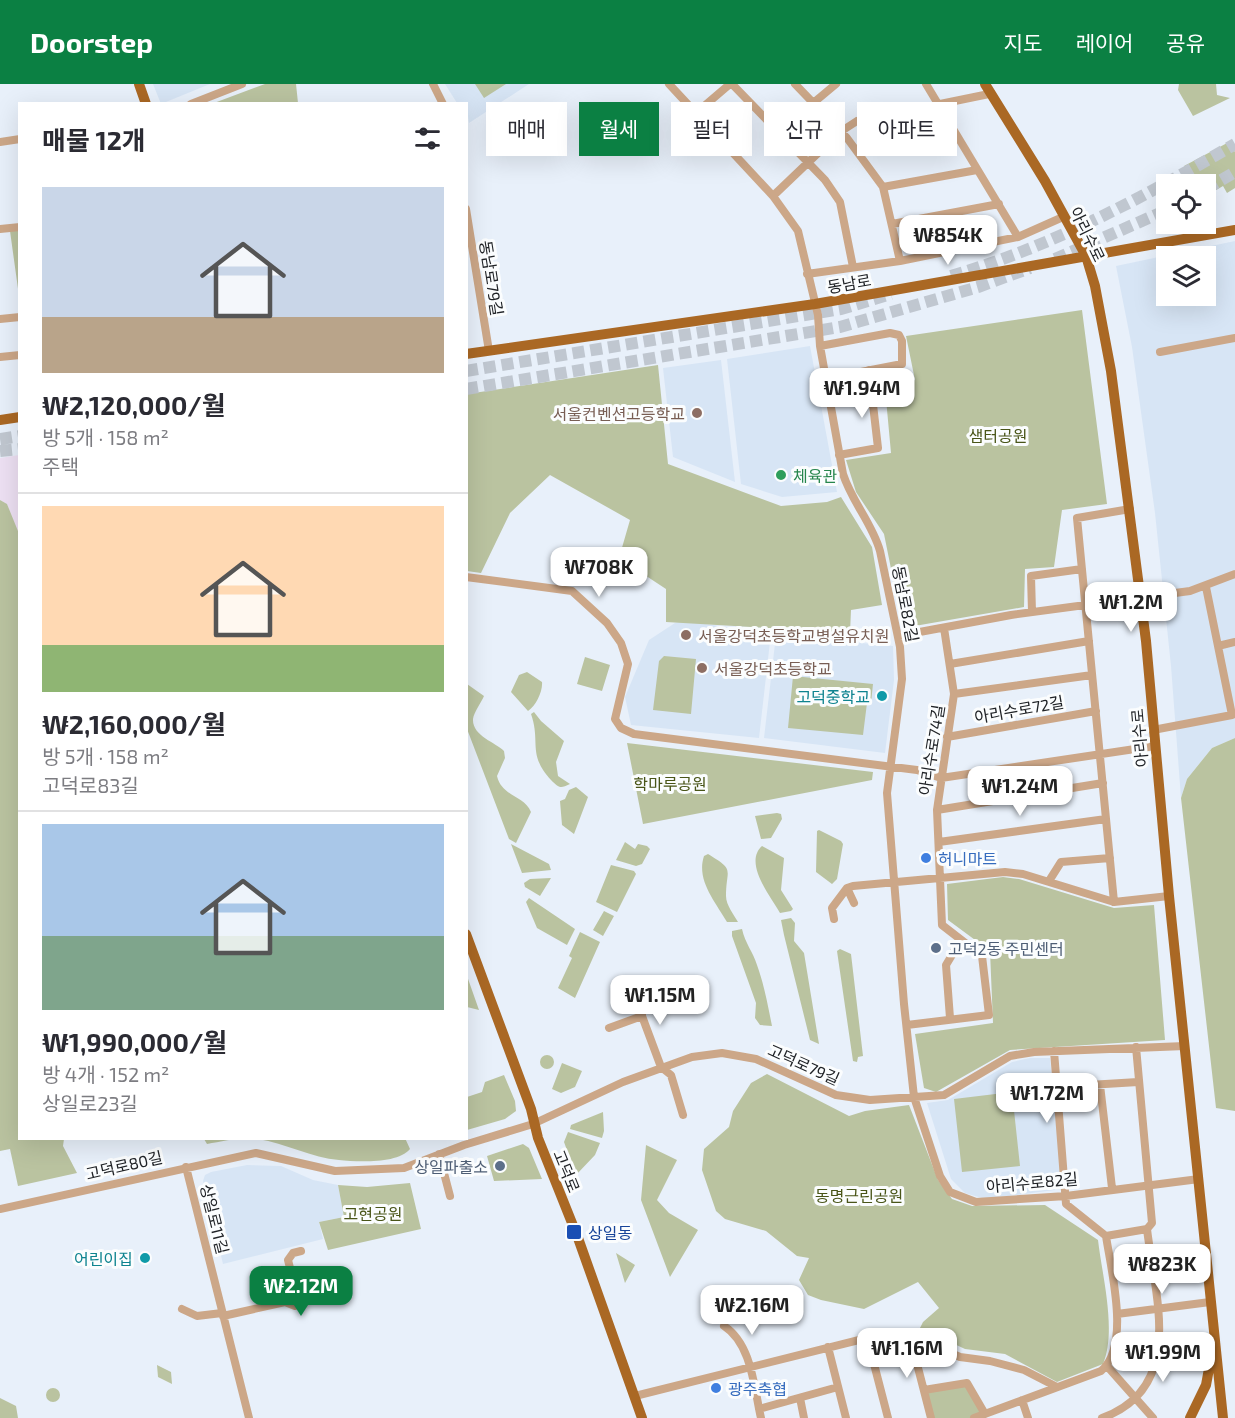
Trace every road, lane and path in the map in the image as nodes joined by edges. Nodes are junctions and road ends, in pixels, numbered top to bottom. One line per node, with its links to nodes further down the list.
1 (139, 84): 10 (main road)
2 (242, 84): 11 (street)
3 (433, 84): 12 (street)
4 (669, 84): 13 (street, 동남로82길)
5 (731, 84): 14 (street); 27 (street)
6 (795, 84): 15 (street)
7 (836, 84): 16 (street)
8 (926, 84): 17 (street)
9 (987, 89): 18 (street); 32 (main road, 아리수로)
10 (145, 102)
11 (196, 102)
12 (442, 102)
13 (686, 102)
14 (709, 102)
15 (810, 102)
16 (814, 102)
17 (935, 102)
18 (946, 102)
19 (845, 138): 23 (street)
20 (18, 139): 22 (street)
21 (957, 139): 28 (street)
22 (0, 142)
23 (857, 151)
24 (736, 156): 30 (street, 동남로82길)
25 (816, 156): 27 (street)
26 (861, 156): 29 (street)
27 (809, 163): 30 (street); 41 (street)
28 (977, 170): 29 (street); 31 (street)
29 (883, 187): 34 (street)
30 (773, 196): 42 (street, 동남로82길)
31 (999, 204): 34 (street); 38 (street)
32 (1063, 216): 38 (street); 39 (main road, 아리수로)
33 (468, 221): 48 (street, 동남로79길)
34 (892, 224): 40 (street)
35 (18, 227): 36 (street)
36 (0, 230)
37 (1235, 230): 39 (main road, 동남로)
38 (1018, 237): 40 (street)
39 (1086, 256): 43 (main road, 동남로); 58 (main road, 아리수로)
40 (900, 261): 41 (street)
41 (853, 267): 42 (street)
42 (807, 274): 43 (street, 동남로82길)
43 (815, 304): 47 (street, 동남로82길); 48 (main road, 동남로)
44 (18, 317): 45 (street)
45 (0, 320)
46 (1235, 338): 49 (street)
47 (820, 346): 53 (street); 54 (street, 동남로82길)
48 (489, 351): 50 (main road, 동남로)
49 (1160, 352)
50 (468, 354)
51 (18, 355): 52 (street)
52 (0, 357)
53 (869, 370): 54 (street); 57 (street)
54 (825, 378): 57 (street, 동남로82길)
55 (18, 417): 56 (main road)
56 (0, 420)
57 (839, 455): 67 (street, 동남로82길)
58 (1130, 509): 59 (street); 63 (main road, 아리수로)
59 (1082, 569): 64 (street); 65 (street)
60 (1235, 574): 62 (street)
61 (468, 577): 79 (street)
62 (1206, 587): 63 (street); 70 (street)
63 (1141, 599): 64 (street); 75 (main road, 아리수로)
64 (1085, 606): 65 (street); 68 (street)
65 (1032, 612): 66 (street)
66 (944, 628): 67 (street); 71 (street, 아리수로74길)
67 (898, 636): 79 (street, 동남로82길)
68 (1089, 641): 71 (street); 72 (street)
69 (1235, 642): 70 (street)
70 (1218, 646): 75 (street)
71 (950, 664): 73 (street, 아리수로74길)
72 (1092, 675): 73 (street, 아리수로72길); 74 (street)
73 (954, 694): 76 (street, 아리수로74길)
74 (1096, 711): 76 (street, 아리수로72길); 78 (street)
75 (1154, 730): 77 (main road, 아리수로)
76 (947, 737): 80 (street, 아리수로74길)
77 (1155, 746): 78 (street); 90 (main road, 아리수로)
78 (1100, 753): 80 (street); 81 (street)
79 (890, 767): 80 (street); 88 (street, 동남로82길)
80 (941, 778): 82 (street, 아리수로74길)
81 (1102, 783): 82 (street); 83 (street)
82 (937, 810): 84 (street, 아리수로74길)
83 (1106, 819): 84 (street); 85 (street)
84 (939, 842): 86 (street, 아리수로74길)
85 (1110, 858): 87 (street); 91 (street)
86 (940, 877): 87 (street); 88 (street); 95 (street, 아리수로74길)
87 (1048, 881): 91 (street)
88 (894, 882): 89 (street); 99 (street, 동남로82길)
89 (848, 888): 92 (street); 93 (street)
90 (1169, 896): 91 (street); 101 (main road, 아리수로)
91 (1114, 902)
92 (854, 903)
93 (834, 919)
94 (468, 939): 110 (main road, 고덕로)
95 (961, 940): 98 (street); 98 (street, 아리수로74길)
96 (642, 989): 97 (street)
97 (642, 1016): 100 (street); 104 (street)
98 (950, 1018): 99 (street)
99 (907, 1025): 108 (street, 동남로82길)
100 (609, 1028)
101 (1185, 1046): 102 (street, 고덕로79길); 114 (main road, 아리수로)
102 (1136, 1047): 103 (street, 고덕로79길); 105 (street)
103 (1054, 1051): 107 (street); 108 (street, 고덕로79길)
104 (660, 1067): 108 (street, 고덕로79길); 109 (street); 110 (street, 고덕로79길)
105 (1138, 1082): 106 (street); 115 (street)
106 (1100, 1085): 107 (street); 116 (street)
107 (1056, 1087): 118 (street)
108 (914, 1097): 118 (street, 아리수로82길)
109 (683, 1115)
110 (533, 1124): 111 (street, 고덕로80길); 138 (main road, 고덕로)
111 (467, 1141): 112 (street, 고덕로80길)
112 (439, 1155): 113 (street, 고덕로80길); 117 (street)
113 (186, 1167): 119 (street, 고덕로80길); 126 (street, 상일로11길)
114 (1198, 1179): 115 (street, 아리수로82길); 123 (main road, 아리수로)
115 (1148, 1185): 116 (street, 아리수로82길); 120 (street)
116 (1112, 1188): 118 (street, 아리수로82길)
117 (450, 1196)
118 (1066, 1196): 121 (street)
119 (0, 1209)
120 (1147, 1229): 121 (street); 125 (street)
121 (1106, 1236): 127 (street)
122 (301, 1251): 126 (street)
123 (1210, 1302): 125 (street); 130 (main road, 아리수로)
124 (182, 1309): 126 (street)
125 (1157, 1309): 127 (street); 140 (street)
126 (223, 1314): 144 (street, 상일로11길)
127 (1117, 1314): 133 (street)
128 (724, 1326): 134 (street)
129 (867, 1337): 131 (street); 132 (street); 148 (street)
130 (1215, 1341): 154 (main road); 155 (main road, 아리수로)
131 (923, 1342): 136 (street); 137 (street)
132 (828, 1347): 134 (street); 135 (street)
133 (1107, 1366): 136 (street); 140 (street)
134 (748, 1367): 138 (street); 142 (street)
135 (838, 1387): 139 (street); 147 (street)
136 (1057, 1387): 141 (street)
137 (924, 1390): 143 (street); 149 (street)
138 (634, 1396): 145 (main road, 고덕로)
139 (800, 1398): 142 (street); 146 (street)
140 (1137, 1399): 152 (street); 153 (street)
141 (1022, 1400): 143 (street); 151 (street)
142 (760, 1414)
143 (985, 1414): 150 (street)
144 (249, 1418)
145 (642, 1418)
146 (804, 1418)
147 (846, 1418)
148 (888, 1418)
149 (931, 1418)
150 (974, 1418)
151 (1028, 1418)
152 (1101, 1418)
153 (1153, 1418)
154 (1190, 1418)
155 (1223, 1418)

